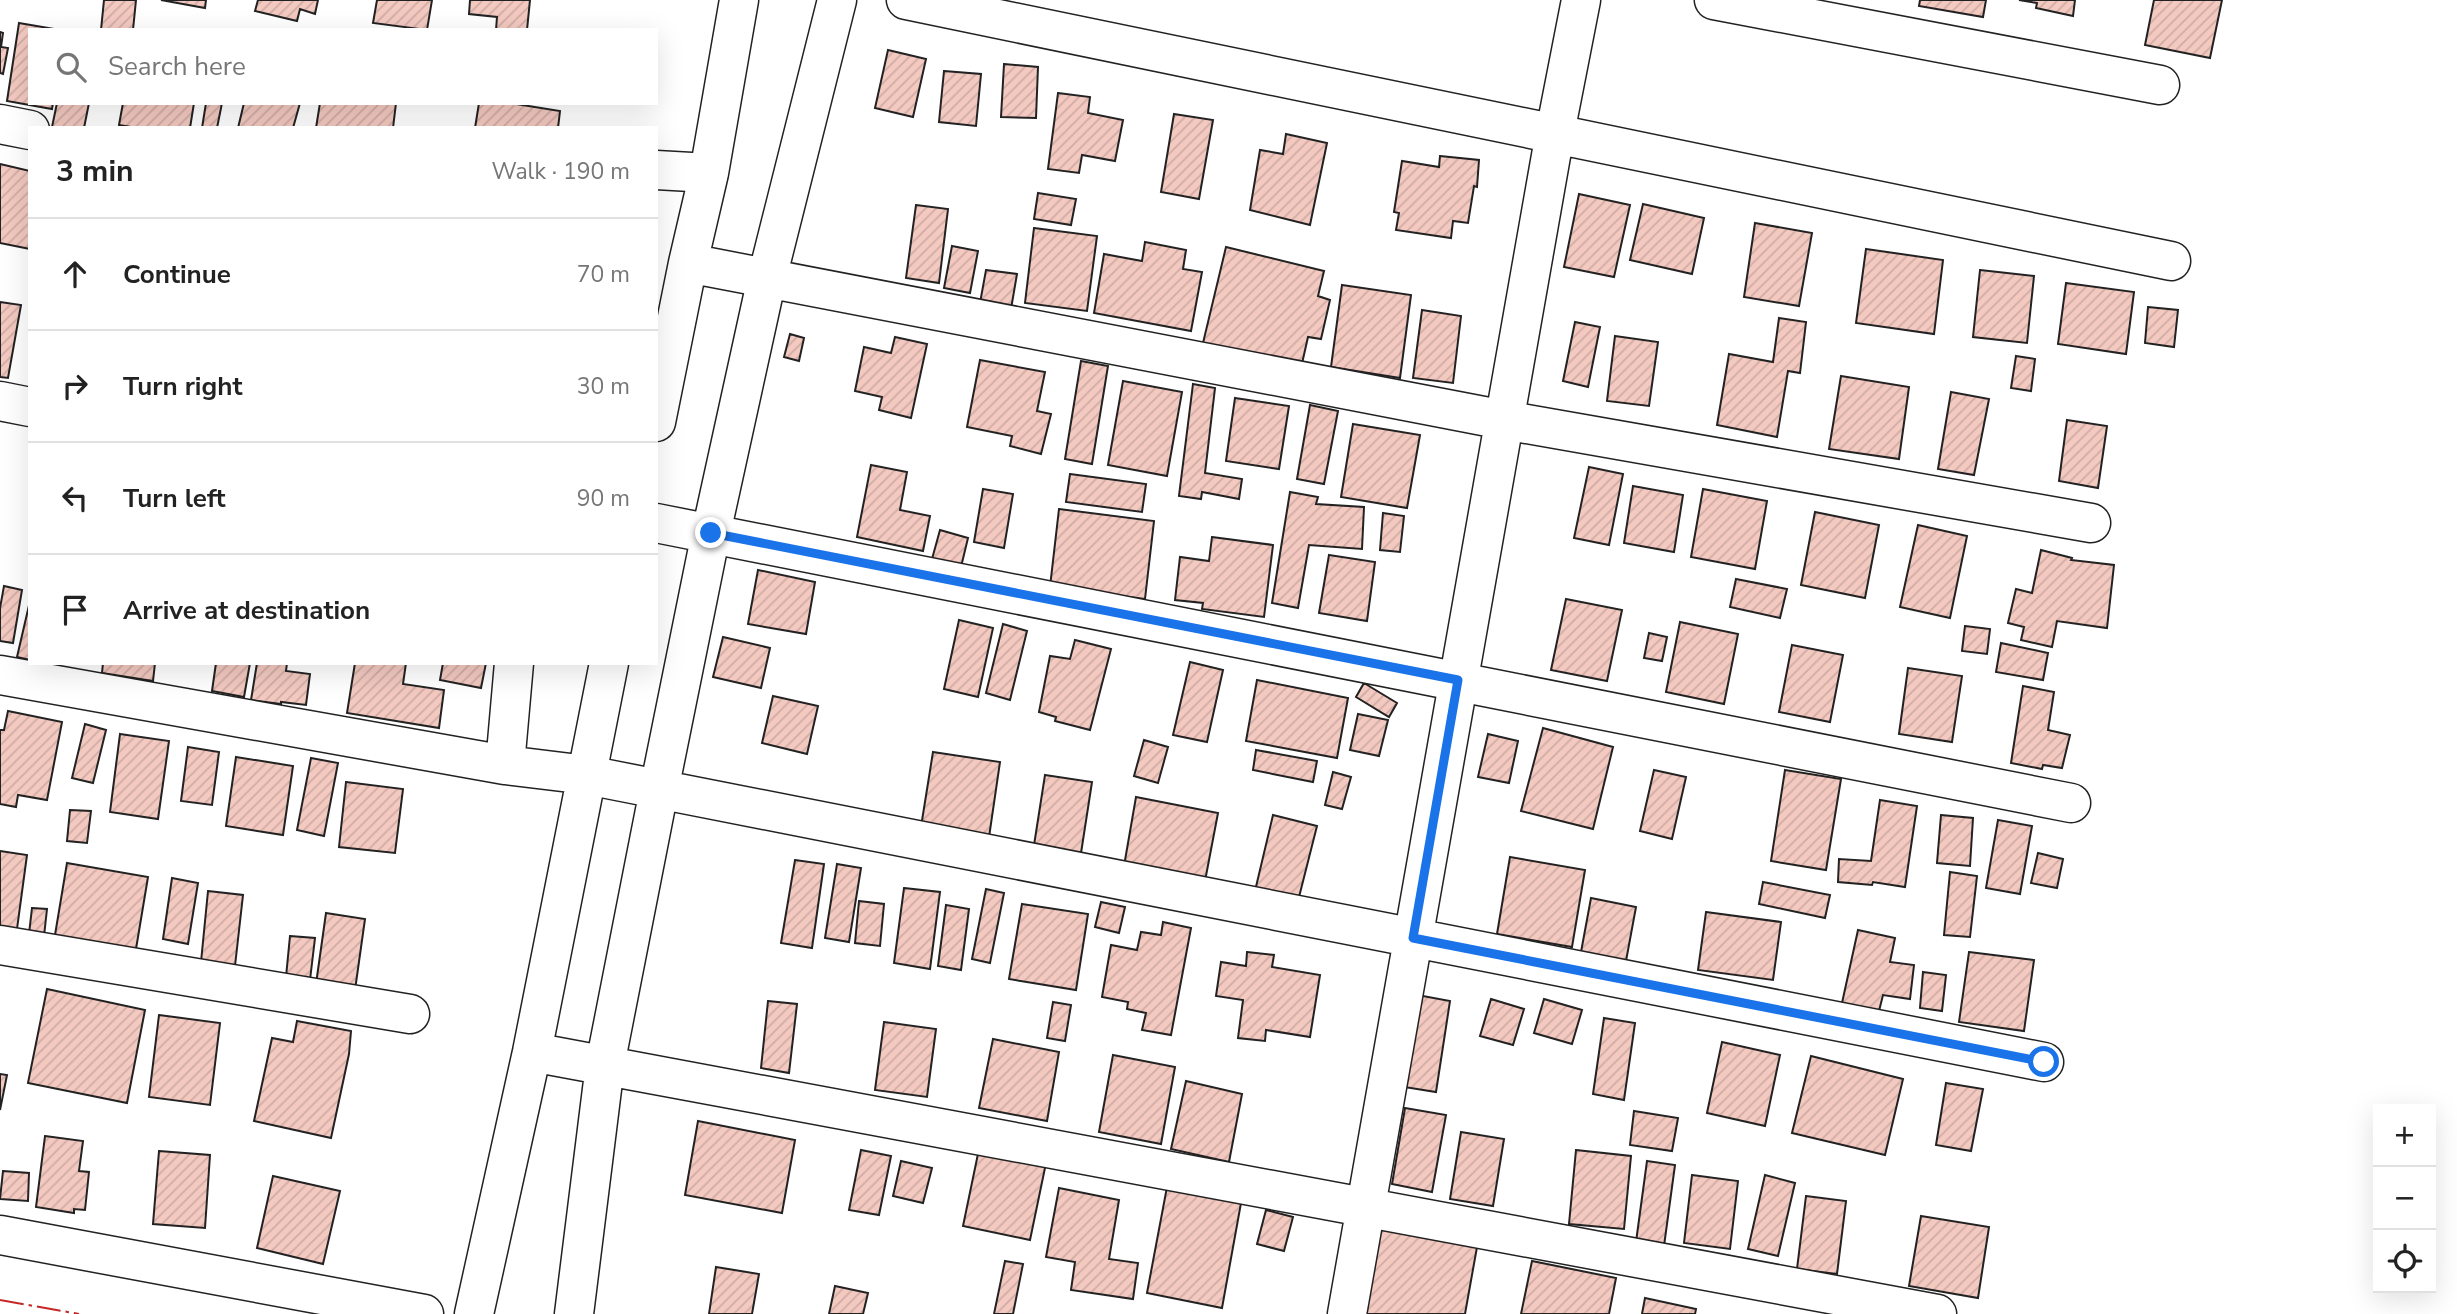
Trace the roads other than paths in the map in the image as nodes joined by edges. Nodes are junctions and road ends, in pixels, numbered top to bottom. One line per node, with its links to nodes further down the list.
1 (739, 0): 11 (street)
2 (837, 0): 14 (street)
3 (906, 0): 9 (street)
4 (1581, 0): 9 (street)
5 (1714, 0): 6 (street)
6 (2160, 85)
7 (0, 124): 8 (street)
8 (28, 130)
9 (1555, 133): 12 (street); 18 (street)
10 (658, 170): 11 (street)
11 (709, 173): 13 (street)
12 (2171, 261)
13 (688, 263): 14 (street); 17 (street)
14 (767, 278): 18 (street); 21 (street)
15 (0, 401): 16 (street)
16 (28, 407)
17 (658, 412)
18 (1504, 420): 20 (street); 25 (street)
19 (658, 523): 21 (street)
20 (2091, 523)
21 (711, 533): 25 (street); 28 (street)
22 (514, 665): 26 (street)
23 (609, 665): 27 (street)
24 (0, 675): 26 (street)
25 (1458, 680): 29 (street); 30 (street)
26 (505, 765): 27 (street)
27 (587, 775): 28 (street); 33 (street)
28 (659, 789): 30 (street); 35 (street)
29 (2071, 803)
30 (1413, 938): 34 (street); 36 (street)
31 (0, 945): 32 (street)
32 (410, 1014)
33 (533, 1052): 35 (street); 39 (street)
34 (2044, 1062)
35 (605, 1065): 36 (street); 40 (street)
36 (1366, 1207): 41 (street); 42 (street)
37 (0, 1235): 38 (street)
38 (424, 1314)
39 (474, 1314)
40 (574, 1314)
41 (1347, 1314)
42 (1937, 1314)

